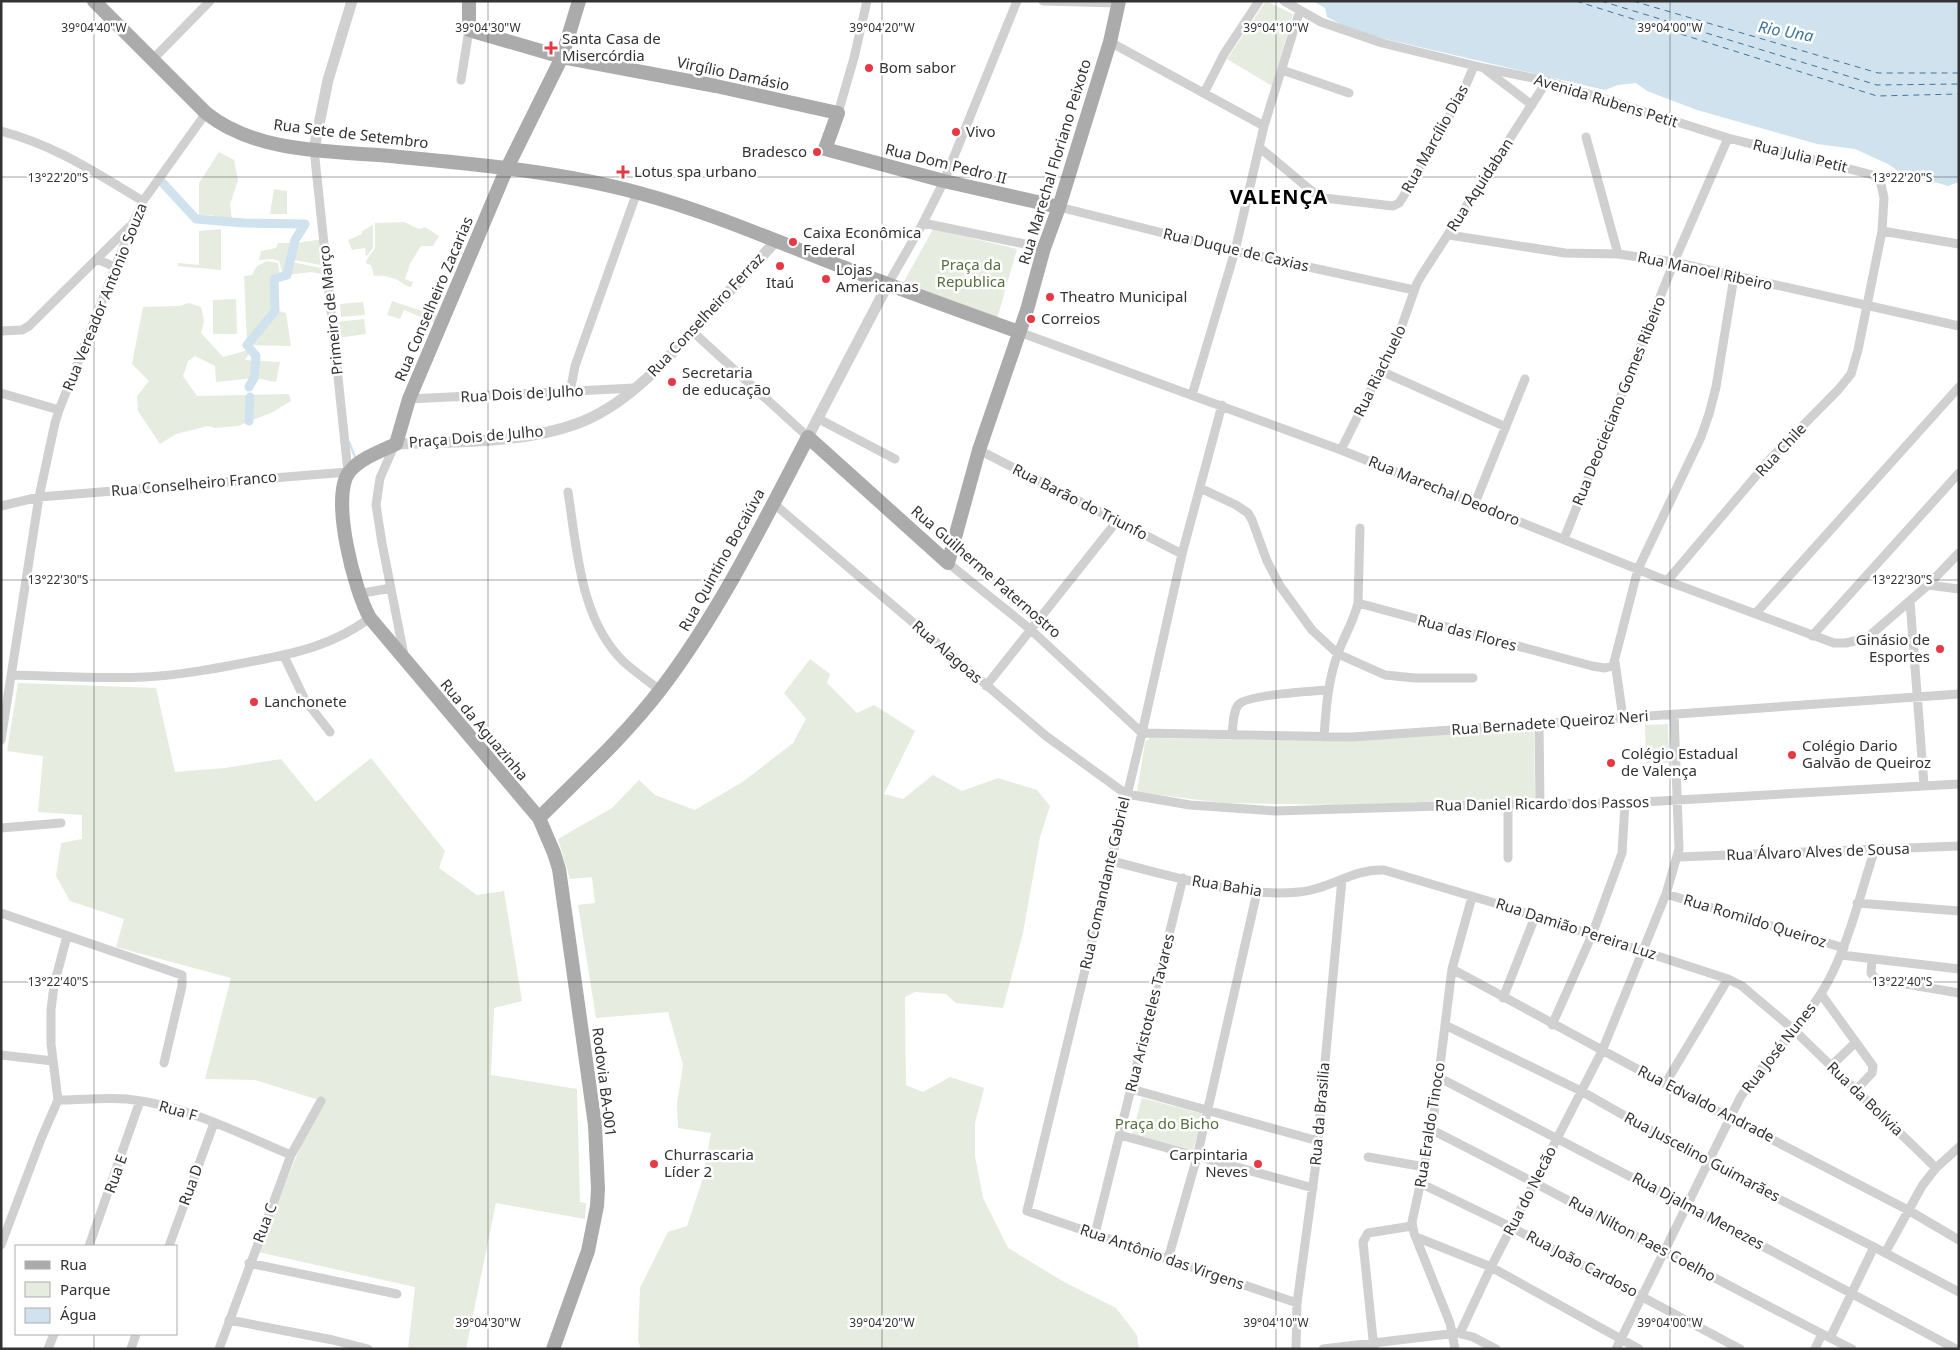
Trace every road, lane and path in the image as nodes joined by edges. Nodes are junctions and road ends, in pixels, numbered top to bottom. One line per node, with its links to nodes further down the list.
1 (94, 1): 18 (main road, Rua Sete de Setembro)
2 (195, 1): 13 (street)
3 (210, 1): 13 (street)
4 (352, 1): 33 (street)
5 (469, 1): 15 (main road)
6 (579, 1): 17 (main road, Rua Conselheiro Zacarias)
7 (867, 1): 27 (street)
8 (1018, 1): 36 (street)
9 (1043, 1): 12 (street)
10 (1259, 1): 23 (street)
11 (1284, 1): 14 (street, Avenida Rubens Petit)
12 (1119, 2): 16 (main road, Rua Marechal Floriano Peixoto)
13 (202, 9): 18 (street)
14 (1300, 10): 19 (street, Avenida Rubens Petit); 20 (street)
15 (469, 30): 17 (main road, Virgílio Damásio); 21 (street)
16 (1110, 42): 23 (street); 39 (main road, Rua Marechal Floriano Peixoto)
17 (562, 57): 27 (main road, Virgílio Damásio); 34 (main road, Rua Conselheiro Zacarias)
18 (152, 60): 26 (main road, Rua Sete de Setembro)
19 (1479, 67): 22 (street, Avenida Rubens Petit); 25 (street, Avenida Rubens Petit); 32 (street, Rua Marcílio Dias)
20 (1282, 70): 24 (street); 28 (street)
21 (461, 80)
22 (1547, 81): 25 (street, Rua Aquidaban); 31 (street, Avenida Rubens Petit)
23 (1204, 93): 28 (street)
24 (1349, 93)
25 (1532, 104): 43 (street, Rua Aquidaban)
26 (206, 112): 33 (main road, Rua Sete de Setembro); 38 (street, Rua Vereador Antonio Souza)
27 (838, 113): 36 (main road, Rua Dom Pedro II)
28 (1264, 126): 32 (street)
29 (1, 131): 38 (street)
30 (1586, 136): 48 (street)
31 (1728, 138): 35 (street, Rua Julia Petit); 50 (street, Rua Deocieciano Gomes Ribeiro)
32 (1260, 146): 47 (street)
33 (314, 149): 34 (main road, Rua Sete de Setembro); 77 (street, Primeiro de Março)
34 (507, 168): 37 (main road, Rua Sete de Setembro); 67 (main road, Rua Conselheiro Zacarias)
35 (1873, 175): 42 (street, Rua Chile)
36 (944, 181): 39 (main road, Rua Dom Pedro II); 40 (street)
37 (637, 192): 44 (main road, Rua Sete de Setembro); 64 (street)
38 (143, 201): 41 (street, Rua Vereador Antonio Souza)
39 (1059, 207): 46 (main road, Rua Marechal Floriano Peixoto); 47 (street, Rua Duque de Caxias)
40 (923, 223): 46 (street); 53 (street)
41 (132, 225): 49 (street); 51 (street, Rua Vereador Antonio Souza)
42 (1882, 231): 45 (street); 55 (street, Rua Chile)
43 (1448, 235): 48 (street, Rua Manoel Ribeiro); 54 (street, Rua Aquidaban)
44 (776, 241): 53 (main road, Rua Sete de Setembro); 58 (street, Rua Conselheiro Ferraz)
45 (1959, 244)
46 (1044, 248): 59 (main road, Rua Marechal Floriano Peixoto)
47 (1235, 252): 54 (street, Rua Duque de Caxias); 66 (street)
48 (1618, 254): 50 (street, Rua Manoel Ribeiro)
49 (96, 259): 51 (street); 57 (street)
50 (1674, 262): 52 (street, Rua Manoel Ribeiro); 87 (street, Rua Deocieciano Gomes Ribeiro)
51 (115, 267): 69 (street, Rua Vereador Antonio Souza)
52 (1734, 276): 55 (street, Rua Manoel Ribeiro); 91 (street)
53 (888, 284): 59 (main road, Rua Sete de Setembro); 70 (street, Rua Quintino Bocaiúva)
54 (1414, 290): 60 (street, Rua Riachuelo)
55 (1867, 306): 56 (street, Rua Manoel Ribeiro); 92 (street, Rua Chile)
56 (1959, 326)
57 (1, 331)
58 (692, 331): 63 (street, Rua Conselheiro Ferraz); 72 (street)
59 (1019, 332): 66 (street, Rua Marechal Deodoro); 74 (main road, Rua Marechal Floriano Peixoto)
60 (1381, 371): 71 (street); 75 (street, Rua Riachuelo)
61 (1525, 379): 71 (street)
62 (1959, 387): 99 (street)
63 (635, 388): 64 (street, Rua Dois de Julho); 73 (street, Praça Dois de Julho)
64 (570, 392): 67 (street, Rua Dois de Julho)
65 (1, 393): 69 (street)
66 (1192, 395): 68 (street, Rua Marechal Deodoro)
67 (410, 399): 73 (main road, Rua Conselheiro Zacarias)
68 (1222, 405): 75 (street, Rua Marechal Deodoro); 79 (street, Rua Comandante Gabriel)
69 (59, 410): 81 (street, Rua Vereador Antonio Souza)
70 (817, 418): 72 (street, Rua Quintino Bocaiúva); 76 (street)
71 (1506, 427): 83 (street)
72 (808, 437): 82 (main road, Rua Quintino Bocaiúva); 90 (main road, Rua Guilherme Paternostro)
73 (396, 444): 77 (main road); 94 (street)
74 (979, 450): 85 (street, Rua Barão do Triunfo); 90 (main road, Rua Marechal Floriano Peixoto)
75 (1341, 450): 83 (street, Rua Marechal Deodoro)
76 (895, 459)
77 (348, 472): 81 (street, Rua Conselheiro Franco); 96 (main road, Rua da Aguazinha)
78 (1959, 473): 102 (street)
79 (1200, 488): 89 (street, Rua Comandante Gabriel); 103 (street)
80 (568, 492): 110 (street)
81 (39, 497): 84 (street, Rua Conselheiro Franco); 107 (street, Rua Vereador Antonio Souza)
82 (773, 503): 109 (street, Rua Alagoas); 110 (main road, Rua Quintino Bocaiúva)
83 (1475, 503): 87 (street, Rua Marechal Deodoro)
84 (1, 506)
85 (1118, 521): 89 (street, Rua Barão do Triunfo); 101 (street)
86 (1360, 528): 98 (street)
87 (1564, 540): 91 (street, Rua Marechal Deodoro)
88 (1959, 553): 93 (street)
89 (1182, 554): 118 (street, Rua Comandante Gabriel)
90 (948, 563): 101 (street, Rua Guilherme Paternostro)
91 (1638, 569): 92 (street, Rua Marechal Deodoro); 106 (street)
92 (1667, 581): 99 (street, Rua Marechal Deodoro)
93 (1928, 585): 95 (street); 97 (street)
94 (391, 588): 96 (street); 105 (street)
95 (1959, 590)
96 (358, 594): 100 (main road, Rua da Aguazinha)
97 (1910, 601): 102 (street, Rua Marechal Deodoro); 113 (street)
98 (1358, 603): 103 (street); 106 (street, Rua das Flores)
99 (1755, 614): 102 (street, Rua Marechal Deodoro)
100 (370, 618): 104 (street); 105 (main road, Rua da Aguazinha)
101 (1030, 630): 109 (street); 118 (street, Rua Guilherme Paternostro)
102 (1812, 636)
103 (1338, 654): 108 (street); 111 (street)
104 (284, 656): 107 (street); 117 (street)
105 (406, 662): 129 (main road, Rua da Aguazinha)
106 (1615, 662): 115 (street)
107 (12, 675): 121 (street, Rua Vereador Antonio Souza)
108 (1473, 678)
109 (986, 686): 124 (street, Rua Alagoas)
110 (660, 690): 129 (main road, Rua Quintino Bocaiúva)
111 (1328, 690): 119 (street); 120 (street)
112 (1959, 694): 113 (street, Rua Bernadete Queiroz Neri)
113 (1919, 697): 114 (street, Rua Bernadete Queiroz Neri); 123 (street)
114 (1674, 714): 115 (street, Rua Bernadete Queiroz Neri); 125 (street, Rua do Necão)
115 (1623, 718): 116 (street, Rua Bernadete Queiroz Neri)
116 (1540, 724): 120 (street, Rua Bernadete Queiroz Neri); 127 (street)
117 (330, 732)
118 (1142, 733): 119 (street, Rua Bernadete Queiroz Neri); 124 (street, Rua Comandante Gabriel)
119 (1232, 735): 120 (street, Rua Bernadete Queiroz Neri)
120 (1324, 736)
121 (1, 740)
122 (1959, 784): 123 (street, Rua Daniel Ricardo dos Passos)
123 (1924, 786): 125 (street, Rua Daniel Ricardo dos Passos)
124 (1126, 794): 126 (street, Rua Daniel Ricardo dos Passos); 136 (street, Rua Comandante Gabriel)
125 (1676, 800): 128 (street, Rua Daniel Ricardo dos Passos); 134 (street, Rua do Necão)
126 (1508, 804): 127 (street, Rua Daniel Ricardo dos Passos); 135 (street)
127 (1540, 804): 128 (street, Rua Daniel Ricardo dos Passos)
128 (1625, 804): 146 (street)
129 (539, 818): 224 (main road, Rodovia BA-001)
130 (61, 823): 131 (street)
131 (1, 828)
132 (1959, 846): 133 (street, Rua Álvaro Alves de Sousa)
133 (1874, 849): 134 (street, Rua Álvaro Alves de Sousa); 142 (street, Rua José Nunes)
134 (1678, 857): 140 (street, Rua do Necão)
135 (1508, 858)
136 (1111, 860): 137 (street, Rua Bahia); 193 (street, Rua Comandante Gabriel)
137 (1183, 878): 139 (street, Rua Bahia); 168 (street, Rua Aristoteles Tavares)
138 (1342, 879): 139 (street, Rua Bahia); 141 (street, Rua Damião Pereira Luz); 180 (street, Rua da Brasilia)
139 (1257, 892): 174 (street)
140 (1666, 894): 148 (street, Rua do Necão); 149 (street, Rua Romildo Queiroz)
141 (1472, 897): 145 (street, Rua Damião Pereira Luz); 152 (street, Rua Eraldo Tinoco)
142 (1857, 903): 143 (street); 149 (street, Rua José Nunes)
143 (1959, 911)
144 (1, 913): 147 (street)
145 (1536, 917): 146 (street, Rua Damião Pereira Luz); 156 (street)
146 (1592, 935): 148 (street, Rua Damião Pereira Luz); 158 (street)
147 (67, 936): 163 (street); 164 (street)
148 (1644, 952): 153 (street, Rua Damião Pereira Luz); 161 (street, Rua do Necão)
149 (1842, 952): 150 (street, Rua Romildo Queiroz); 155 (street, Rua José Nunes)
150 (1872, 959): 151 (street, Rua Romildo Queiroz); 154 (street)
151 (1959, 969)
152 (1452, 970): 156 (street, Rua Edvaldo Andrade); 157 (street, Rua Eraldo Tinoco)
153 (1728, 979): 159 (street, Rua Damião Pereira Luz); 167 (street)
154 (1959, 993)
155 (1821, 994): 159 (street, Rua José Nunes); 160 (street)
156 (1503, 998): 158 (street, Rua Edvaldo Andrade)
157 (1445, 1024): 166 (street, Rua Eraldo Tinoco); 170 (street, Rua Juscelino Guimarães)
158 (1552, 1024): 161 (street, Rua Edvaldo Andrade)
159 (1794, 1030): 165 (street, Rua da Bolívia); 175 (street, Rua José Nunes)
160 (1856, 1042): 165 (street); 169 (street)
161 (1602, 1051): 167 (street, Rua Edvaldo Andrade); 170 (street, Rua do Necão)
162 (1, 1055): 163 (street)
163 (53, 1061): 171 (street)
164 (164, 1063)
165 (1831, 1066): 169 (street, Rua da Bolívia)
166 (1438, 1077): 177 (street, Rua Eraldo Tinoco); 179 (street, Rua Djalma Menezes)
167 (1665, 1084): 175 (street, Rua Edvaldo Andrade)
168 (1131, 1089): 174 (street); 178 (street, Rua Aristoteles Tavares)
169 (1856, 1090): 187 (street, Rua da Bolívia)
170 (1582, 1091): 179 (street, Rua do Necão); 185 (street, Rua Juscelino Guimarães)
171 (58, 1100): 172 (street, Rua F); 199 (street)
172 (140, 1101): 176 (street, Rua F); 200 (street, Rua E)
173 (320, 1101): 182 (street, Rua C)
174 (1208, 1111): 180 (street); 183 (street)
175 (1730, 1117): 185 (street, Rua José Nunes); 192 (street, Rua Edvaldo Andrade)
176 (214, 1123): 182 (street, Rua F); 201 (street, Rua D)
177 (1432, 1130): 186 (street, Rua Eraldo Tinoco); 188 (street, Rua Nilton Paes Coelho)
178 (1120, 1135): 183 (street); 196 (street, Rua Aristoteles Tavares)
179 (1557, 1138): 188 (street, Rua do Necão); 191 (street, Rua Djalma Menezes)
180 (1318, 1141): 190 (street, Rua da Brasilia)
181 (1959, 1147): 187 (street)
182 (291, 1155): 206 (street, Rua C)
183 (1198, 1157): 190 (street); 205 (street)
184 (1368, 1157): 186 (street)
185 (1708, 1163): 191 (street, Rua José Nunes); 202 (street, Rua Juscelino Guimarães)
186 (1425, 1167): 189 (street, Rua Eraldo Tinoco)
187 (1936, 1168): 192 (street)
188 (1535, 1182): 195 (street, Rua do Necão); 203 (street, Rua Nilton Paes Coelho)
189 (1422, 1184): 194 (street, Rua Eraldo Tinoco); 195 (street, Rua João Cardoso)
190 (1313, 1188): 212 (street, Rua da Brasilia)
191 (1687, 1206): 203 (street, Rua José Nunes); 208 (street, Rua Djalma Menezes)
192 (1908, 1210): 198 (street, Rua Edvaldo Andrade); 204 (street)
193 (1027, 1211): 196 (street, Rua Antônio das Virgens)
194 (1412, 1226): 197 (street); 219 (street)
195 (1511, 1227): 207 (street, Rua do Necão); 211 (street, Rua João Cardoso)
196 (1095, 1234): 205 (street, Rua Antônio das Virgens)
197 (1416, 1237): 207 (street); 214 (street)
198 (1959, 1240)
199 (1, 1245)
200 (89, 1245)
201 (169, 1245)
202 (1874, 1247): 204 (street, Rua Juscelino Guimarães); 208 (street)
203 (1664, 1252): 211 (street, Rua José Nunes); 217 (street, Rua Nilton Paes Coelho)
204 (1885, 1253): 209 (street, Rua Juscelino Guimarães)
205 (1168, 1259): 212 (street, Rua Antônio das Virgens)
206 (249, 1264): 210 (street); 213 (street, Rua C)
207 (1491, 1267): 214 (street, Rua do Necão); 218 (street)
208 (1852, 1292): 217 (street); 234 (street, Rua Djalma Menezes)
209 (1959, 1292)
210 (397, 1294)
211 (1641, 1295): 218 (street, Rua José Nunes); 231 (street, Rua João Cardoso)
212 (1297, 1303): 225 (street, Rua da Brasilia)
213 (229, 1320): 222 (street, Rua C); 223 (street)
214 (1457, 1333): 219 (street); 227 (street); 228 (street)
215 (54, 1335): 220 (street)
216 (136, 1335): 221 (street)
217 (1826, 1336): 232 (street); 233 (street, Rua Nilton Paes Coelho)
218 (1621, 1339): 229 (street, Rua José Nunes); 230 (street)
219 (1374, 1346): 226 (street)
220 (48, 1349)
221 (131, 1349)
222 (219, 1349)
223 (368, 1349)
224 (553, 1349)
225 (1296, 1349)
226 (1323, 1349)
227 (1456, 1349)
228 (1496, 1349)
229 (1616, 1349)
230 (1640, 1349)
231 (1740, 1349)
232 (1815, 1349)
233 (1852, 1349)
234 (1956, 1349)

